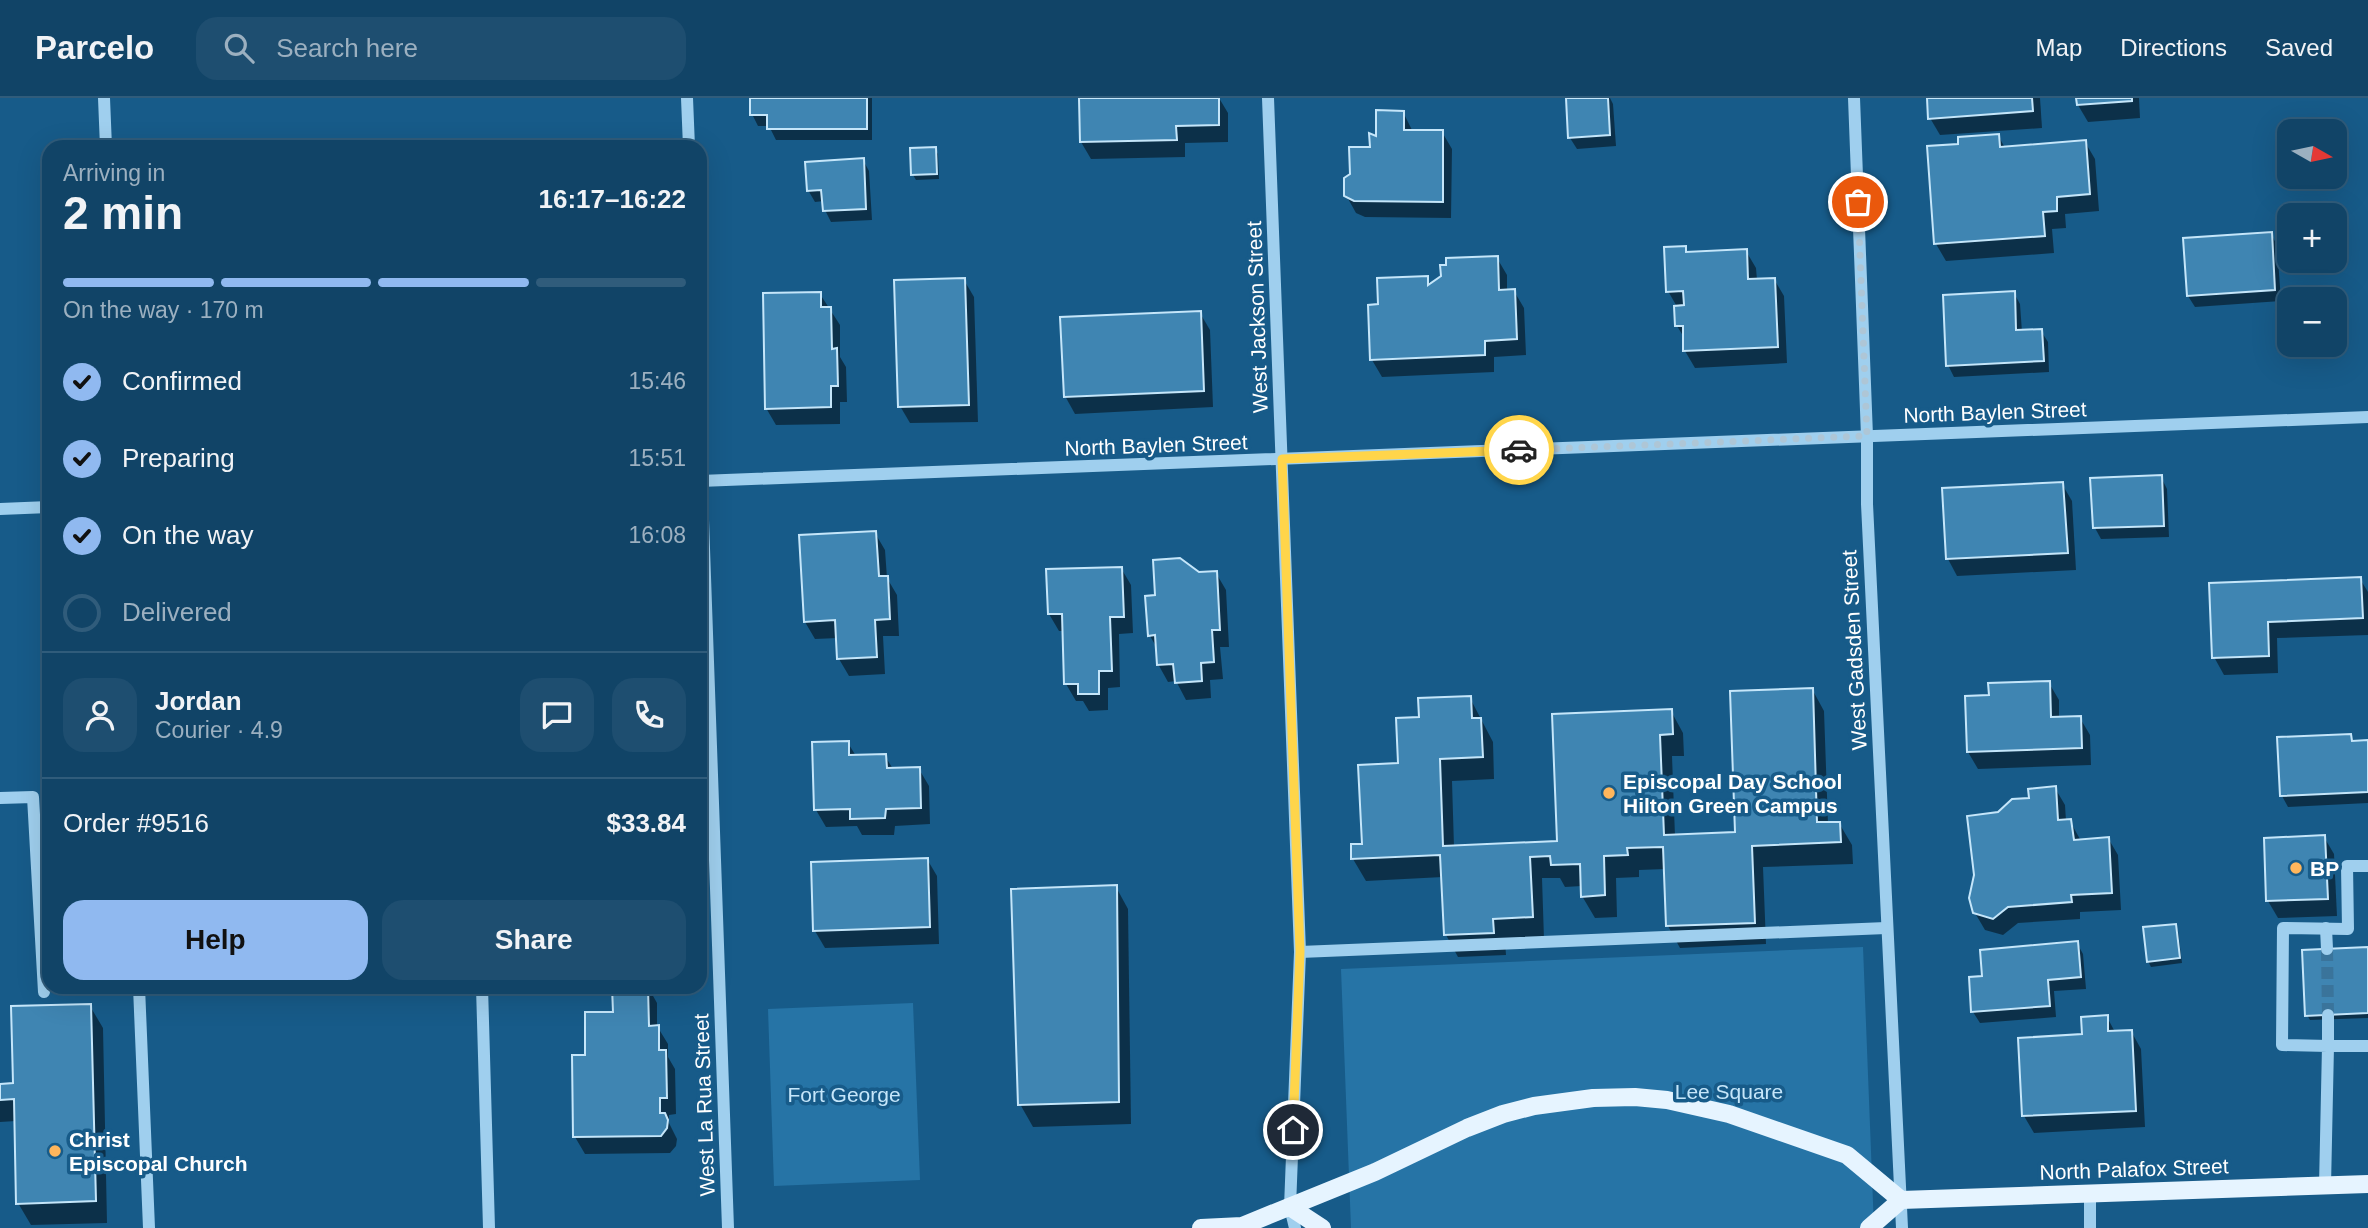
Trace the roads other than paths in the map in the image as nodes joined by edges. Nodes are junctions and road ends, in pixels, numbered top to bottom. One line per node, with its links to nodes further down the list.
1 (104, 98): 5 (street)
2 (687, 98): 6 (street)
3 (1268, 98): 9 (street, West Jackson Street)
4 (1854, 98): 8 (street, West Gadsden Street)
5 (106, 140)
6 (689, 140)
7 (2368, 417): 8 (street, North Baylen Street)
8 (1867, 436): 9 (street, North Baylen Street); 16 (street, West Gadsden Street)
9 (1282, 459): 10 (street, North Baylen Street); 19 (street, West Jackson Street)
10 (707, 481)
11 (42, 507): 12 (street)
12 (0, 509)
13 (707, 647): 33 (street, West La Rua Street)
14 (0, 798): 20 (street)
15 (2368, 866): 17 (street)
16 (1886, 928): 19 (street); 29 (street, West Gadsden Street)
17 (2326, 928): 18 (street); 24 (street)
18 (2327, 949)
19 (1300, 951): 30 (street, West Jackson Street)
20 (42, 957)
21 (139, 994): 31 (street)
22 (482, 994): 32 (street)
23 (2328, 1015): 24 (street)
24 (2328, 1046): 25 (street); 27 (street)
25 (2368, 1046)
26 (2368, 1184): 27 (main road, North Palafox Street)
27 (2325, 1186): 28 (main road, North Palafox Street)
28 (2090, 1194): 29 (main road, North Palafox Street); 39 (street)
29 (1901, 1200): 30 (main road); 37 (main road); 38 (street, West Gadsden Street)
30 (1290, 1207): 34 (main road); 35 (street, West Jackson Street); 36 (main road)
31 (149, 1228)
32 (489, 1228)
33 (728, 1228)
34 (1201, 1228)
35 (1295, 1228)
36 (1322, 1228)
37 (1869, 1228)
38 (1902, 1228)
39 (2090, 1228)

